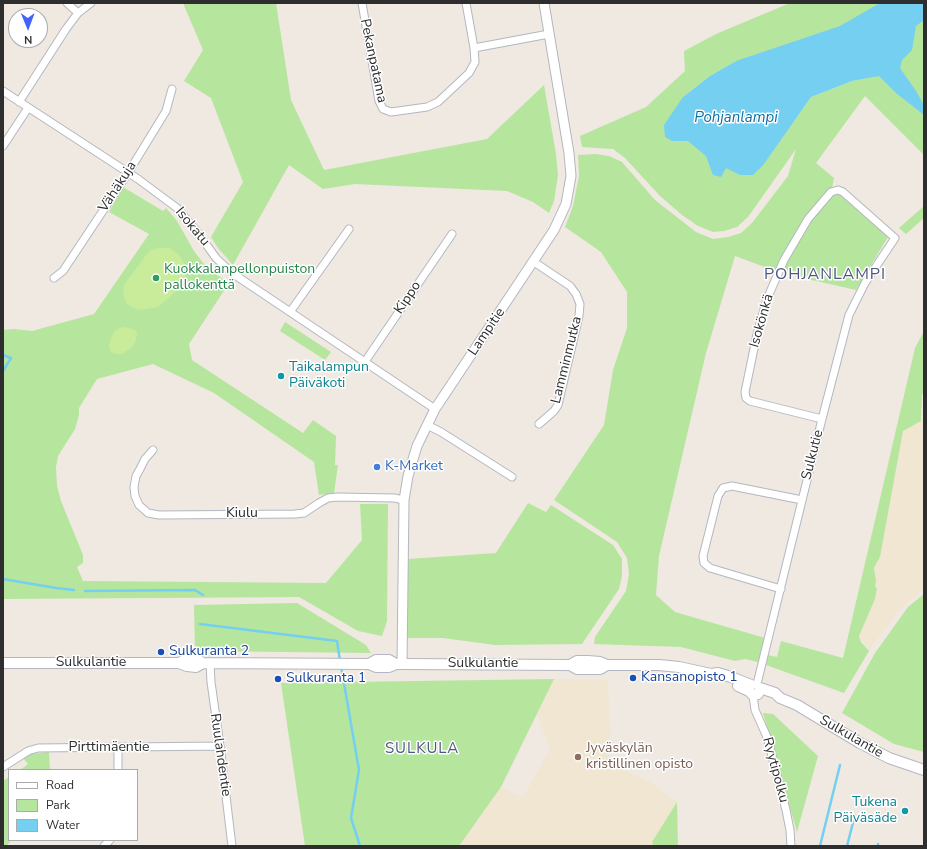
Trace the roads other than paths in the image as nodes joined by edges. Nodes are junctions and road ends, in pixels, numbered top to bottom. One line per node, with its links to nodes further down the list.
1 (67, 3): 6 (street)
2 (91, 3): 6 (street)
3 (362, 3): 8 (street, Pekanpatama)
4 (466, 3): 8 (street)
5 (544, 3): 7 (street, Lampitie)
6 (78, 13): 11 (street)
7 (549, 34): 8 (street); 18 (street, Lampitie)
8 (474, 48)
9 (172, 89): 14 (street, Vähäkuja)
10 (3, 92): 11 (street, Isokatu)
11 (19, 102): 12 (street, Isokatu)
12 (28, 108): 13 (street); 14 (street, Isokatu)
13 (3, 146)
14 (128, 173): 19 (street, Vähäkuja); 20 (street, Isokatu)
15 (349, 229): 20 (street)
16 (452, 234): 21 (street, Kippo)
17 (895, 238): 23 (street, Sulkutie); 23 (street, Isokönkä)
18 (534, 262): 22 (street, Lampitie); 24 (street, Lamminmutka)
19 (54, 278)
20 (290, 312): 21 (street, Isokatu)
21 (364, 363): 22 (street, Isokatu)
22 (435, 409): 25 (street, Lampitie)
23 (822, 419): 29 (street, Sulkutie)
24 (539, 424)
25 (427, 425): 27 (street); 28 (street, Lampitie)
26 (153, 450): 28 (street, Kiulu)
27 (512, 477)
28 (404, 500): 33 (street, Lampitie)
29 (802, 500): 30 (street, Sulkutie); 30 (street)
30 (781, 589): 34 (street, Sulkutie)
31 (3, 663): 32 (main road, Sulkulantie)
32 (206, 663): 33 (main road, Sulkulantie); 35 (street, Ruulahdentie)
33 (399, 664): 34 (main road, Sulkulantie)
34 (755, 689): 39 (main road, Sulkulantie); 41 (street, Ryytipolku)
35 (220, 746): 36 (street, Pirttimäentie); 40 (street, Ruulahdentie)
36 (118, 748): 37 (street, Pirttimäentie); 38 (street)
37 (3, 767)
38 (118, 769)
39 (924, 770)
40 (232, 846)
41 (791, 846)

